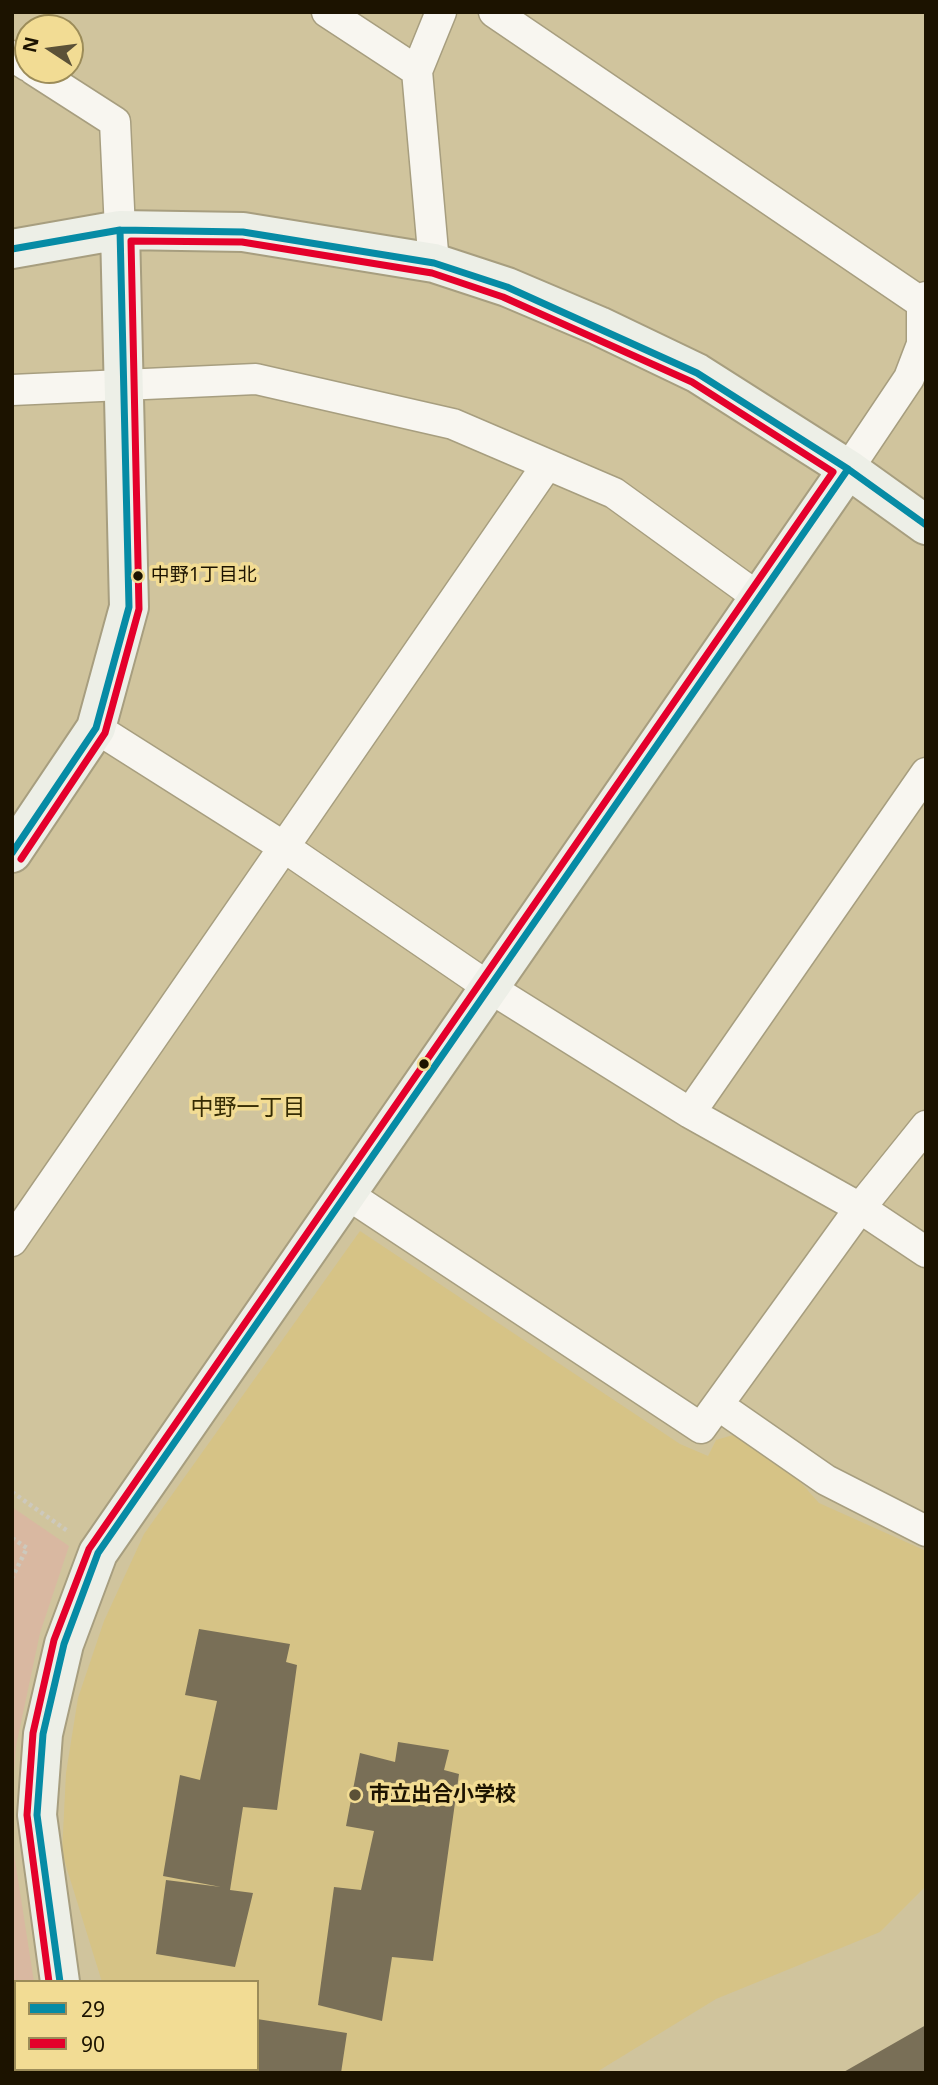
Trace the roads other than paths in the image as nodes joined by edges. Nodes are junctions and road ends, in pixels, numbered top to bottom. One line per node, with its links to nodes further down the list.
1 (327, 12): 4 (street)
2 (441, 12): 4 (street)
3 (494, 12): 9 (street)
4 (417, 71): 8 (street)
5 (56, 84): 6 (street)
6 (120, 230): 7 (street); 8 (street); 10 (street)
7 (12, 249)
8 (435, 263): 13 (street)
9 (924, 300): 13 (street)
10 (123, 384): 11 (street); 12 (street); 16 (street)
11 (12, 390)
12 (547, 465): 15 (street); 18 (street)
13 (848, 470): 14 (street); 15 (street)
14 (926, 525)
15 (759, 598): 20 (street)
16 (96, 728): 18 (street); 19 (street)
17 (926, 773): 21 (street)
18 (284, 847): 20 (street); 25 (street)
19 (12, 853)
20 (490, 988): 21 (street); 23 (street)
21 (690, 1114): 24 (street)
22 (926, 1126): 24 (street)
23 (348, 1194): 27 (street); 29 (street)
24 (860, 1208): 26 (street); 27 (street)
25 (12, 1241)
26 (926, 1252)
27 (718, 1405): 28 (street)
28 (926, 1531)
29 (60, 1980)

